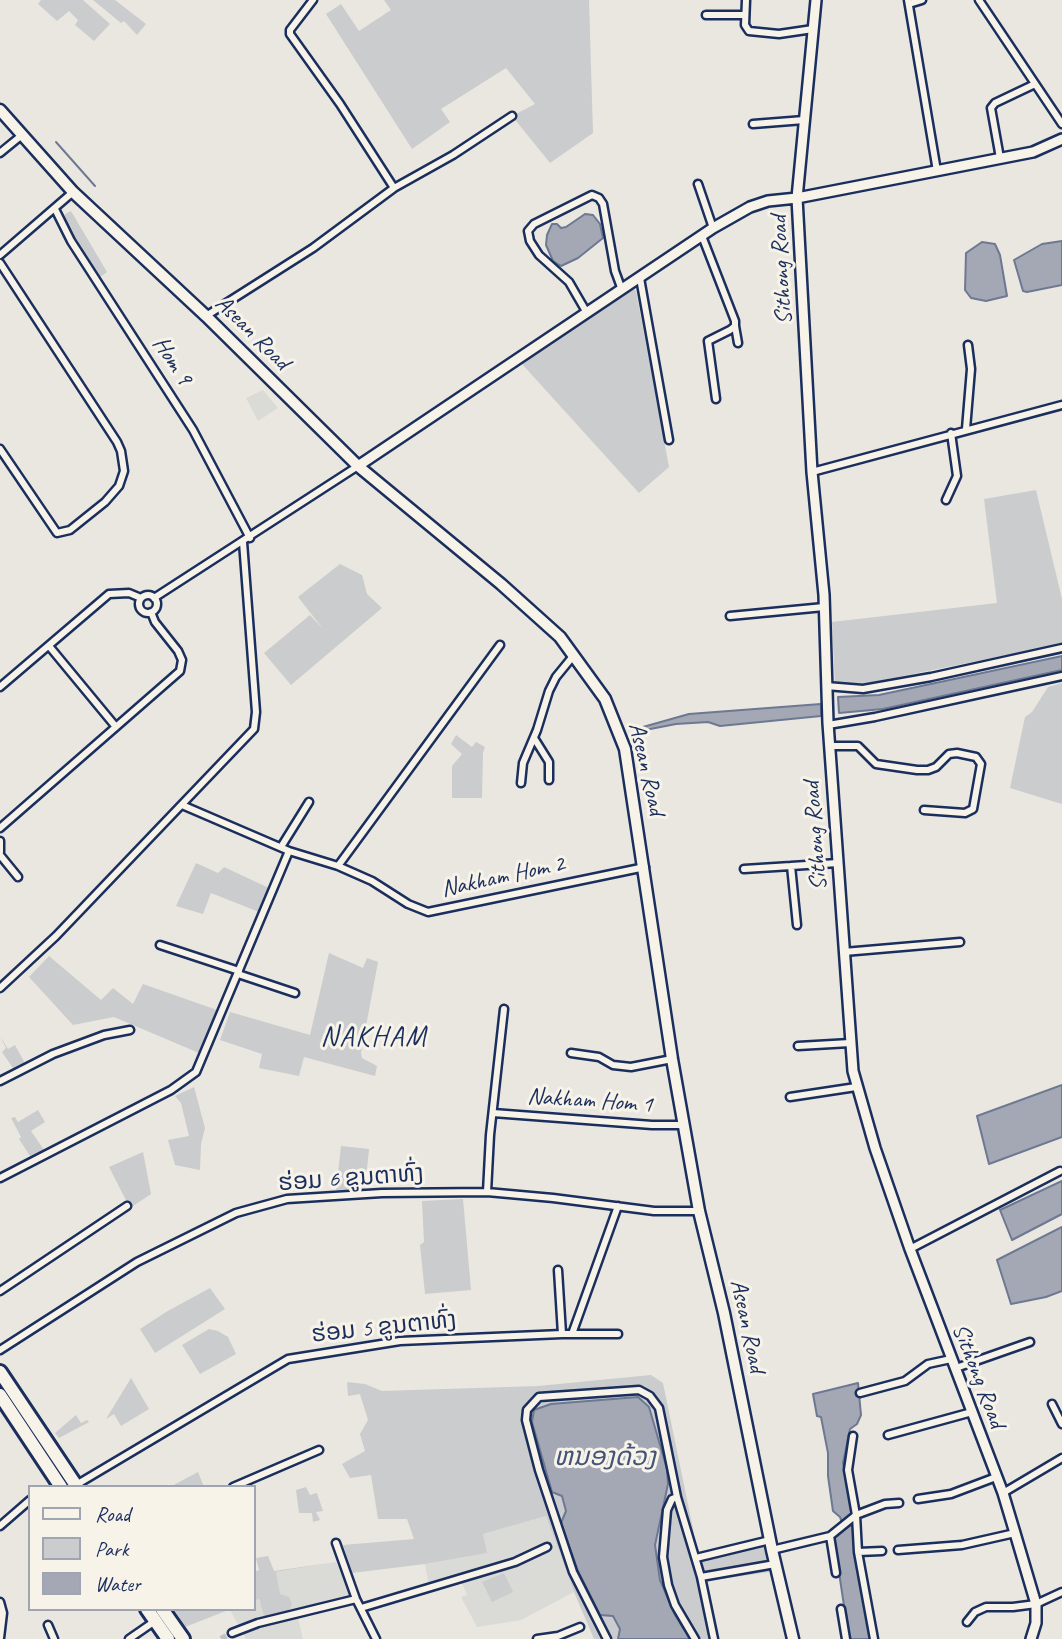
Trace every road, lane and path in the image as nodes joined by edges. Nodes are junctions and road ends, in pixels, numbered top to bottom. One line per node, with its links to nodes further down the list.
1 (313, 0): 22 (street)
2 (746, 0): 8 (street)
3 (816, 0): 9 (main road, Sithong Road)
4 (922, 0): 6 (street)
5 (979, 0): 10 (street)
6 (909, 2): 20 (street)
7 (706, 15): 8 (street)
8 (745, 15): 9 (street)
9 (813, 29): 13 (main road, Sithong Road)
10 (1035, 84): 15 (street); 19 (street)
11 (0, 110): 16 (main road, Asean Road)
12 (512, 116): 22 (street)
13 (804, 120): 14 (street); 24 (main road, Sithong Road)
14 (754, 124)
15 (1062, 124)
16 (22, 135): 18 (street); 23 (main road, Asean Road)
17 (1062, 139): 19 (main road)
18 (0, 153)
19 (1000, 158): 20 (main road)
20 (937, 171): 24 (main road)
21 (698, 184): 26 (street)
22 (394, 188): 33 (street)
23 (73, 192): 25 (street); 33 (main road, Asean Road)
24 (797, 198): 26 (main road); 44 (main road, Sithong Road)
25 (55, 209): 28 (street); 46 (street, Hom 9)
26 (713, 228): 27 (main road)
27 (702, 236): 30 (main road); 34 (street)
28 (0, 255)
29 (0, 263): 42 (street)
30 (640, 278): 31 (main road); 41 (street)
31 (622, 290): 32 (main road); 32 (street)
32 (587, 313): 43 (main road)
33 (206, 316): 43 (main road, Asean Road)
34 (735, 326): 35 (street); 37 (street)
35 (738, 343)
36 (968, 345): 39 (street)
37 (716, 399)
38 (1062, 405): 39 (street)
39 (966, 429): 40 (street)
40 (951, 433): 44 (street); 45 (street)
41 (669, 440)
42 (1, 454)
43 (358, 466): 46 (street); 56 (main road, Asean Road)
44 (812, 471): 50 (main road, Sithong Road)
45 (946, 500)
46 (250, 538): 47 (street)
47 (243, 542): 49 (street); 67 (street)
48 (141, 598): 49 (street); 51 (street); 54 (street)
49 (154, 598): 51 (street)
50 (824, 607): 52 (street); 58 (main road, Sithong Road)
51 (151, 612): 61 (street)
52 (730, 616)
53 (500, 645): 75 (street)
54 (49, 646): 59 (street); 61 (street)
55 (1062, 648): 58 (street)
56 (574, 655): 62 (street); 77 (main road, Asean Road)
57 (1062, 676): 60 (street)
58 (825, 686): 60 (main road, Sithong Road)
59 (0, 687)
60 (828, 724): 63 (main road, Sithong Road)
61 (116, 727): 69 (street)
62 (534, 738): 64 (street); 65 (street)
63 (829, 746): 68 (street); 74 (main road, Sithong Road)
64 (549, 780)
65 (521, 783)
66 (309, 802): 71 (street)
67 (182, 805): 71 (street, Nakham Hom 2); 85 (street)
68 (924, 810)
69 (0, 828)
70 (0, 841): 73 (street)
71 (281, 847): 72 (street, Nakham Hom 2)
72 (289, 851): 75 (street, Nakham Hom 2); 84 (street)
73 (0, 854): 79 (street)
74 (838, 863): 76 (street); 83 (main road, Sithong Road)
75 (338, 866): 77 (street, Nakham Hom 2)
76 (791, 866): 78 (street); 80 (street)
77 (645, 867): 92 (main road, Asean Road)
78 (744, 869)
79 (18, 877)
80 (797, 925)
81 (960, 942): 83 (street)
82 (160, 945): 84 (street)
83 (844, 951): 89 (main road, Sithong Road)
84 (239, 972): 86 (street); 99 (street)
85 (0, 988)
86 (295, 993)
87 (504, 1009): 96 (street)
88 (131, 1030): 93 (street)
89 (850, 1043): 90 (street); 94 (main road, Sithong Road)
90 (799, 1046)
91 (570, 1054): 92 (street)
92 (673, 1059): 97 (main road, Asean Road)
93 (0, 1081)
94 (856, 1087): 95 (street); 104 (main road, Sithong Road)
95 (790, 1097)
96 (492, 1113): 97 (street, Nakham Hom 1); 100 (street)
97 (684, 1125): 103 (main road, Asean Road)
98 (1060, 1171): 104 (street)
99 (0, 1178)
100 (487, 1192): 102 (street, ຮ່ອມ 6 ຂູນຕາທົ່ງ); 111 (street, ຮ່ອມ 6 ຂູນຕາທົ່ງ)
101 (127, 1206): 106 (street)
102 (618, 1206): 103 (street, ຮ່ອມ 6 ຂູນຕາທົ່ງ); 108 (street)
103 (699, 1211): 138 (main road, Asean Road)
104 (910, 1249): 112 (main road, Sithong Road)
105 (558, 1270): 107 (street)
106 (0, 1291)
107 (562, 1334): 108 (street, ຮ່ອມ 5 ຂູນຕາທົ່ງ); 126 (street, ຮ່ອມ 5 ຂູນຕາທົ່ງ)
108 (572, 1334): 109 (street, ຮ່ອມ 5 ຂູນຕາທົ່ງ)
109 (618, 1334)
110 (1030, 1342): 112 (street)
111 (0, 1350)
112 (953, 1363): 114 (street); 117 (main road, Sithong Road)
113 (0, 1372): 125 (highway)
114 (860, 1393)
115 (0, 1395): 124 (highway)
116 (1052, 1404): 118 (street)
117 (972, 1412): 120 (street); 123 (main road, Sithong Road)
118 (1062, 1424)
119 (853, 1436): 133 (street)
120 (888, 1436)
121 (319, 1450): 127 (street)
122 (1062, 1458): 128 (street)
123 (996, 1477): 128 (main road, Sithong Road); 130 (street)
124 (55, 1484)
125 (75, 1485)
126 (78, 1485)
127 (238, 1485)
128 (1003, 1493): 135 (main road, Sithong Road)
129 (677, 1497): 143 (street); 168 (street); 169 (street)
130 (918, 1499)
131 (28, 1502): 134 (street)
132 (898, 1503): 133 (street)
133 (855, 1516): 136 (street); 142 (street)
134 (0, 1526)
135 (1015, 1533): 141 (street); 150 (main road, Sithong Road)
136 (830, 1536): 138 (street); 145 (street)
137 (336, 1543): 148 (street)
138 (771, 1545): 143 (street); 144 (main road, Asean Road)
139 (547, 1547): 151 (street)
140 (882, 1550): 142 (street)
141 (898, 1550)
142 (858, 1552): 173 (street)
143 (696, 1558): 146 (street)
144 (775, 1564): 146 (street); 171 (main road, Asean Road)
145 (835, 1573)
146 (701, 1577): 170 (street)
147 (1062, 1592): 150 (street)
148 (356, 1599): 151 (street); 159 (street)
149 (0, 1602): 160 (street)
150 (1036, 1604): 156 (street); 161 (main road, Sithong Road)
151 (361, 1608): 166 (street)
152 (841, 1609): 172 (street)
153 (148, 1611): 155 (highway)
154 (163, 1611): 165 (highway)
155 (155, 1621): 163 (street); 164 (highway)
156 (967, 1622)
157 (48, 1625): 162 (street)
158 (580, 1627): 167 (street)
159 (232, 1633)
160 (0, 1638)
161 (1033, 1638)
162 (54, 1639)
163 (129, 1639)
164 (168, 1639)
165 (183, 1639)
166 (376, 1639)
167 (537, 1639)
168 (607, 1639)
169 (695, 1639)
170 (714, 1639)
171 (793, 1639)
172 (846, 1639)
173 (874, 1639)

